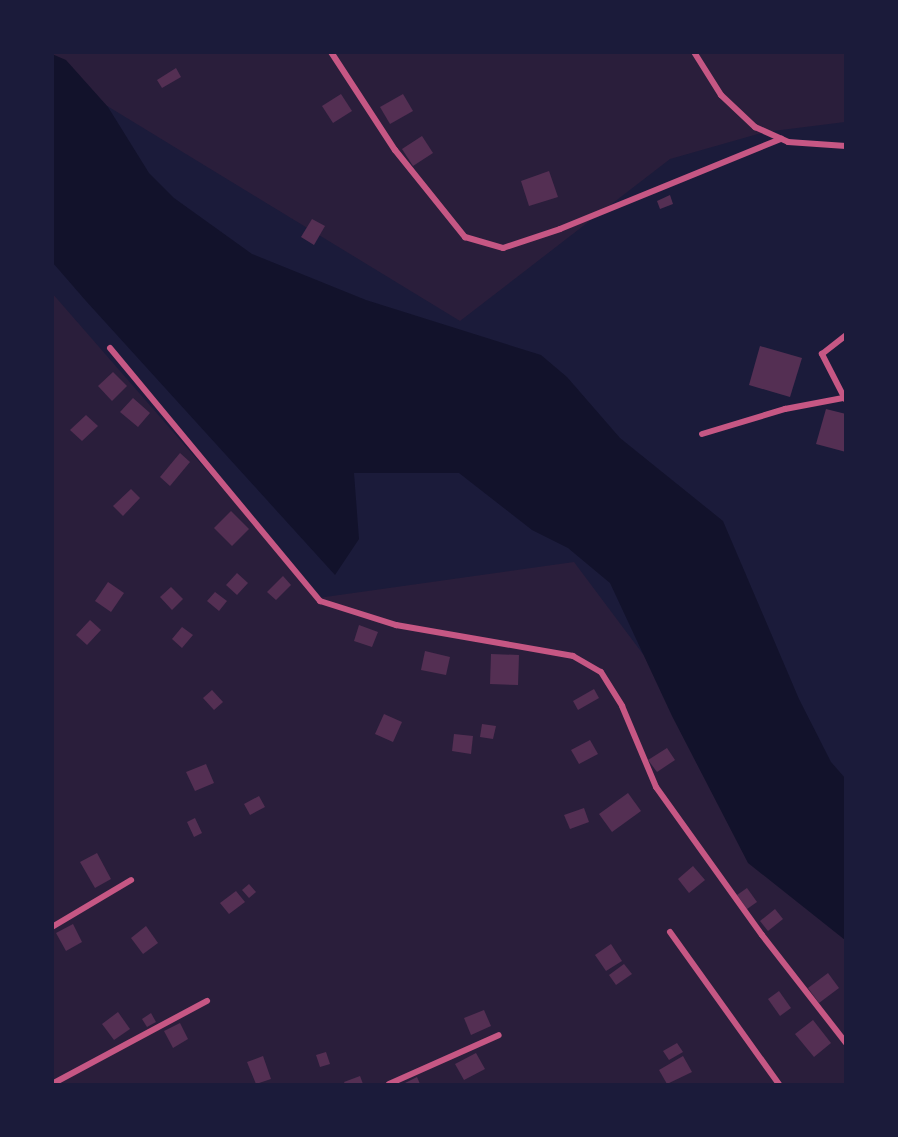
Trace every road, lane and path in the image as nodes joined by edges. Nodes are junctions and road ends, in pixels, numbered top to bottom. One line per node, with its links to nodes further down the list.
1 (331, 52): 3 (street)
2 (694, 52): 3 (street)
3 (781, 139): 4 (street)
4 (846, 147)
5 (846, 335): 7 (street)
6 (110, 348): 14 (street)
7 (844, 398): 8 (street)
8 (702, 434)
9 (131, 880): 10 (street)
10 (52, 927)
11 (670, 932): 17 (street)
12 (207, 1001): 15 (street)
13 (499, 1035): 16 (street)
14 (846, 1043)
15 (52, 1084)
16 (389, 1084)
17 (779, 1084)

